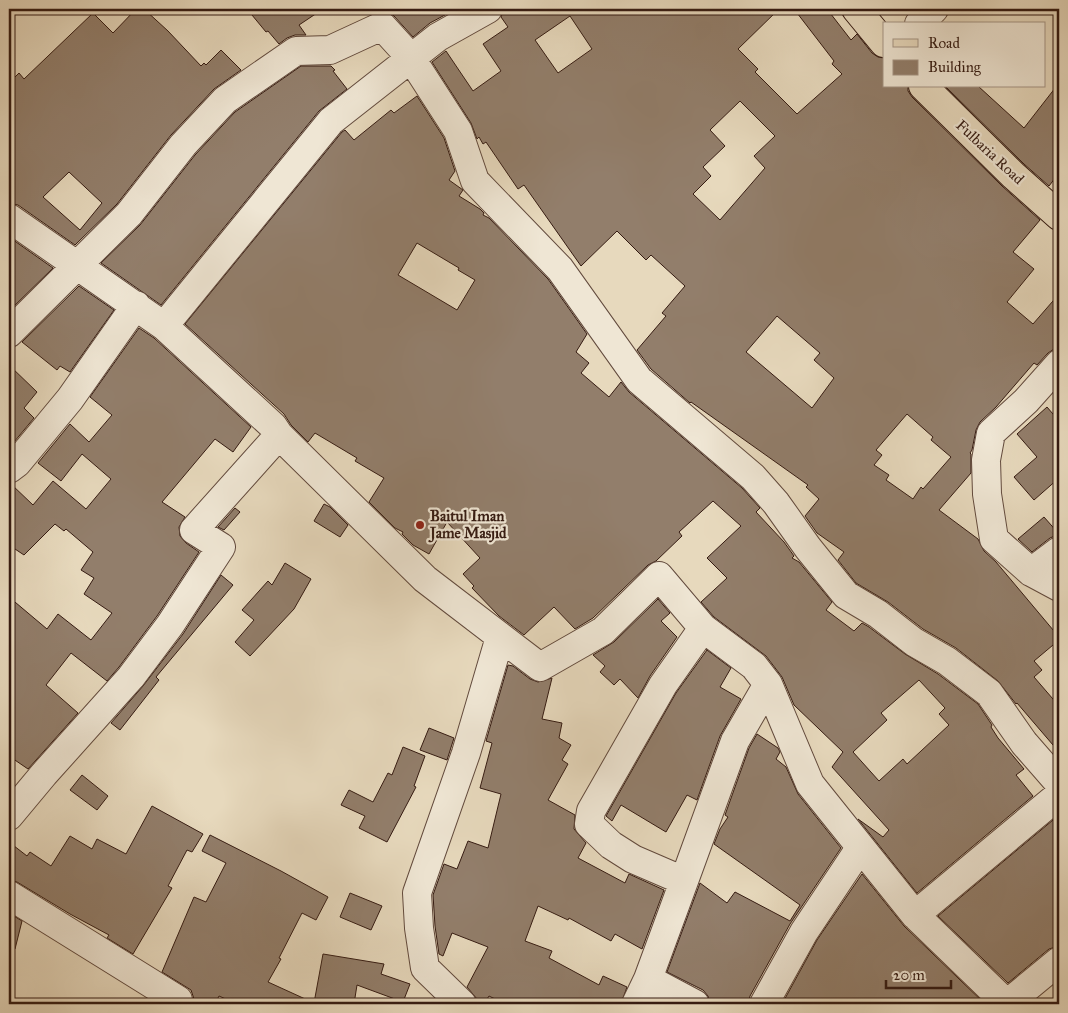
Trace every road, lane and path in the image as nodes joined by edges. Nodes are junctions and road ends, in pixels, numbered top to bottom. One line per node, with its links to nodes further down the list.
1 (488, 9): 7 (street)
2 (856, 9): 6 (main road)
3 (934, 9): 5 (street)
4 (376, 17): 7 (street); 11 (street)
5 (921, 22)
6 (883, 42)
7 (411, 58): 13 (street); 24 (street)
8 (925, 88): 9 (main road, Fulbaria Road)
9 (1059, 216)
10 (9, 218): 11 (street)
11 (78, 265): 12 (street); 14 (street)
12 (136, 305): 13 (street); 17 (street)
13 (164, 326): 16 (street)
14 (9, 333)
15 (1059, 364): 19 (street)
16 (279, 435): 22 (street); 26 (street)
17 (9, 469)
18 (1059, 551): 19 (street)
19 (1031, 572): 20 (street)
20 (1059, 587)
21 (703, 628): 22 (street); 23 (street); 28 (street)
22 (500, 637): 34 (street)
23 (768, 684): 27 (street); 28 (street)
24 (1059, 783)
25 (1059, 795): 30 (street)
26 (9, 816)
27 (860, 848): 30 (street); 37 (street)
28 (684, 881): 32 (street)
29 (9, 895): 33 (street)
30 (914, 916): 38 (street)
31 (1059, 961): 38 (street)
32 (648, 979): 35 (street); 36 (street)
33 (176, 1004)
34 (462, 1004)
35 (636, 1004)
36 (695, 1004)
37 (764, 1004)
38 (1008, 1004)

